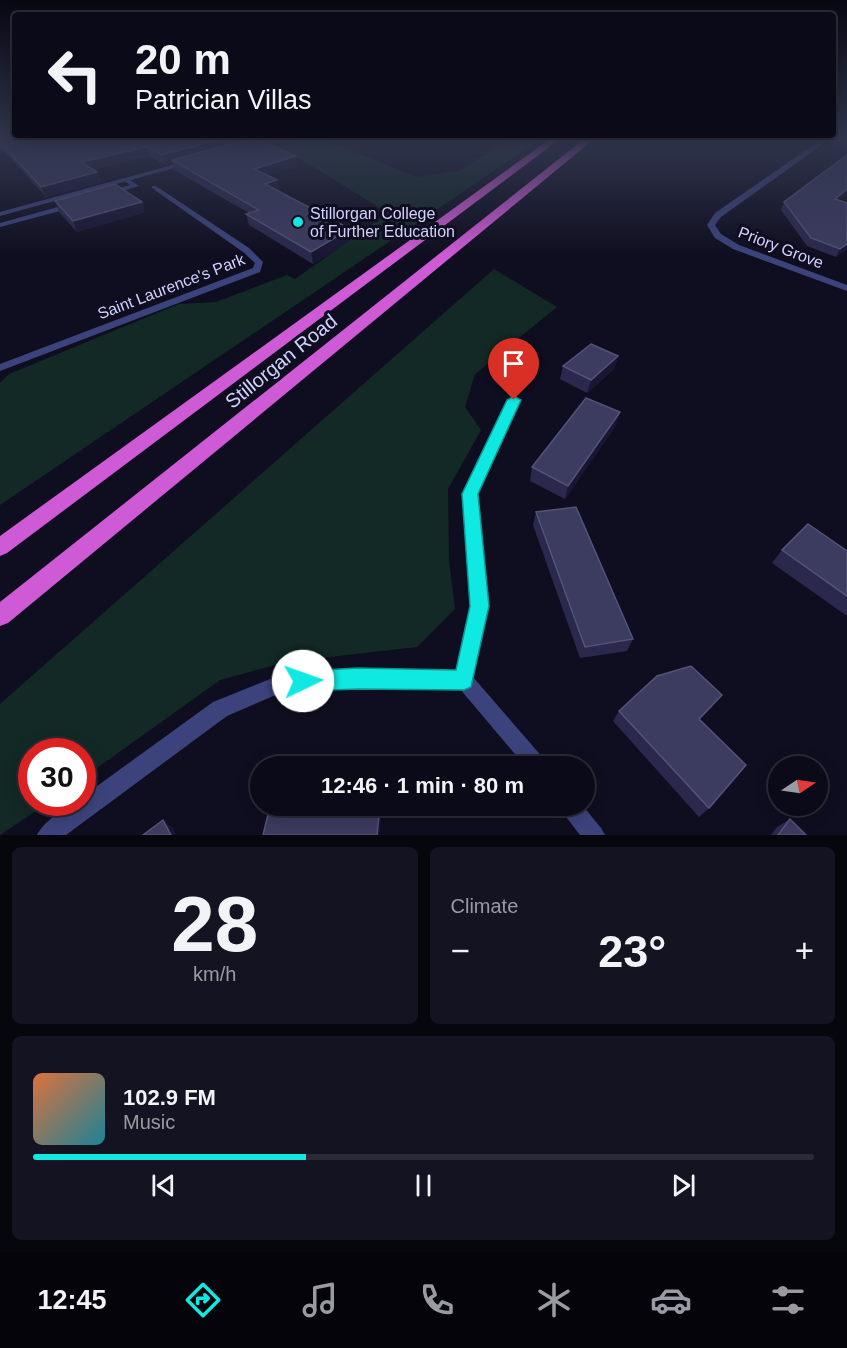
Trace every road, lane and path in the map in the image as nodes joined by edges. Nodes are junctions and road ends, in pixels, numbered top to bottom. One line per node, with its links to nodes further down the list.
1 (133, 178): 5 (street)
2 (504, 178): 14 (highway, Stillorgan Road)
3 (543, 178): 15 (highway, Stillorgan Road)
4 (771, 178): 11 (street, Priory Grove)
5 (126, 180): 7 (street); 9 (street)
6 (154, 187): 12 (street, Saint Laurence's Park)
7 (102, 196)
8 (79, 202): 10 (street)
9 (0, 214)
10 (0, 225)
11 (847, 288)
12 (0, 368)
13 (514, 400): 16 (street)
14 (0, 547)
15 (0, 616)
16 (464, 680): 17 (street); 19 (street)
17 (529, 756)
18 (578, 816): 20 (street)
19 (48, 835)
20 (594, 835)

